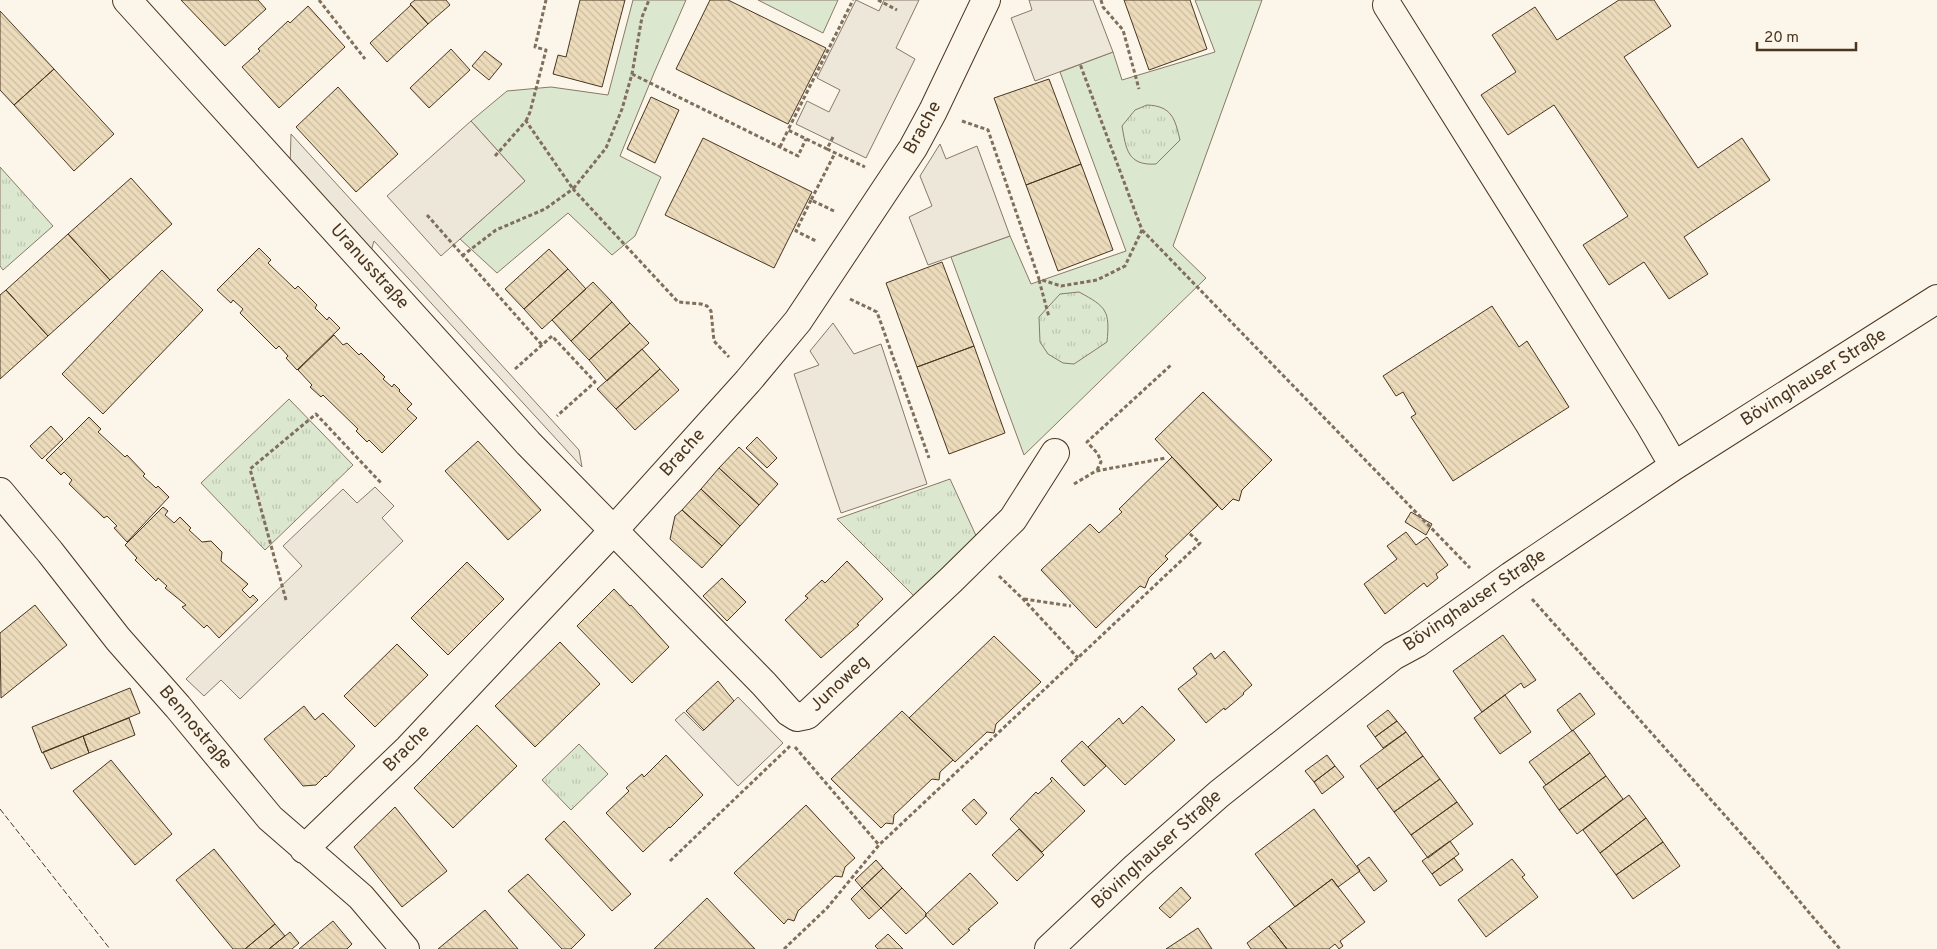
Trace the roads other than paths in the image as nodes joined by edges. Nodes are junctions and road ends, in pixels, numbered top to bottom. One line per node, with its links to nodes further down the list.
1 (127, 0): 8 (street, Uranusstraße)
2 (986, 0): 8 (street, Brache)
3 (1387, 5): 6 (street)
4 (1937, 299): 6 (street, Bövinghauser Straße)
5 (1055, 453): 8 (street, Junoweg)
6 (1674, 466): 11 (street, Bövinghauser Straße)
7 (3, 502): 9 (street, Bennostraße)
8 (613, 531): 9 (street, Brache)
9 (304, 849): 10 (street, Bennostraße)
10 (404, 949)
11 (1049, 949)

